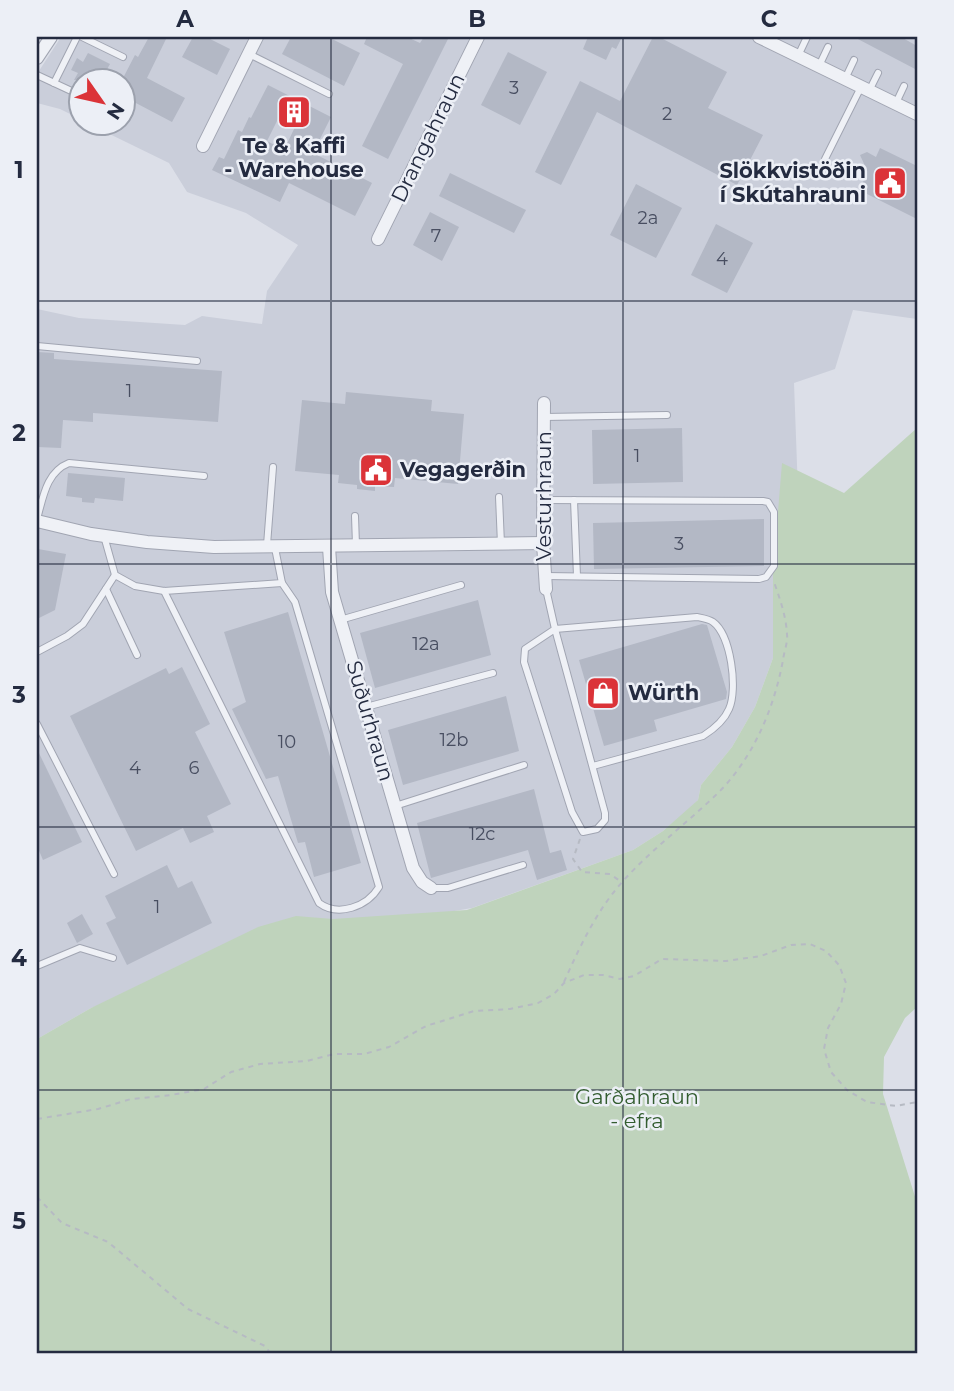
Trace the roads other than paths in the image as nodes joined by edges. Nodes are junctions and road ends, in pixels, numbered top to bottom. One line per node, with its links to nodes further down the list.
1 (51, 37): 11 (street)
2 (80, 37): 10 (lane); 17 (lane)
3 (257, 37): 8 (street)
4 (478, 37): 26 (street, Drangahraun)
5 (760, 37): 9 (street)
6 (807, 37): 9 (lane)
7 (828, 47): 13 (lane)
8 (249, 54): 21 (lane); 24 (street)
9 (797, 56): 13 (street)
10 (122, 57)
11 (37, 58)
12 (854, 60): 16 (lane)
13 (819, 66): 16 (street)
14 (878, 73): 20 (lane)
15 (37, 75): 17 (lane)
16 (845, 79): 20 (street)
17 (54, 83): 19 (lane)
18 (904, 86): 22 (lane)
19 (66, 89)
20 (865, 89): 22 (street); 25 (lane)
21 (329, 94)
22 (896, 104): 23 (street)
23 (916, 109)
24 (203, 146)
25 (825, 159)
26 (378, 239)
27 (37, 346): 28 (lane)
28 (197, 361)
29 (544, 402): 31 (street, Vesturhraun)
30 (667, 415): 31 (lane)
31 (544, 417): 35 (street, Vesturhraun)
32 (273, 467): 44 (lane)
33 (204, 476): 38 (lane)
34 (499, 497): 41 (lane)
35 (543, 500): 36 (lane); 40 (street, Vesturhraun)
36 (574, 500): 46 (lane); 46 (lane)
37 (355, 516): 43 (lane)
38 (37, 520): 39 (street)
39 (104, 536): 44 (street); 45 (lane)
40 (543, 543): 41 (street); 47 (street, Vesturhraun)
41 (501, 544): 43 (street)
42 (329, 547): 43 (street); 44 (street); 52 (street, Suðurhraun)
43 (356, 547)
44 (271, 548): 48 (lane)
45 (115, 575): 50 (lane); 51 (lane)
46 (577, 576): 47 (lane)
47 (546, 582): 53 (lane)
48 (282, 583): 51 (lane); 51 (lane)
49 (461, 585): 52 (lane)
50 (106, 589): 54 (lane); 55 (lane)
51 (164, 591)
52 (340, 620): 57 (street, Suðurhraun)
53 (555, 629): 60 (lane); 60 (lane); 60 (lane)
54 (37, 652)
55 (137, 655)
56 (493, 673): 57 (lane)
57 (366, 707): 61 (street, Suðurhraun)
58 (37, 724): 63 (lane)
59 (524, 765): 61 (lane)
60 (593, 766)
61 (395, 806): 64 (street, Suðurhraun)
62 (523, 865): 64 (lane)
63 (114, 874)
64 (431, 888)
65 (113, 958): 66 (lane)
66 (37, 966)

